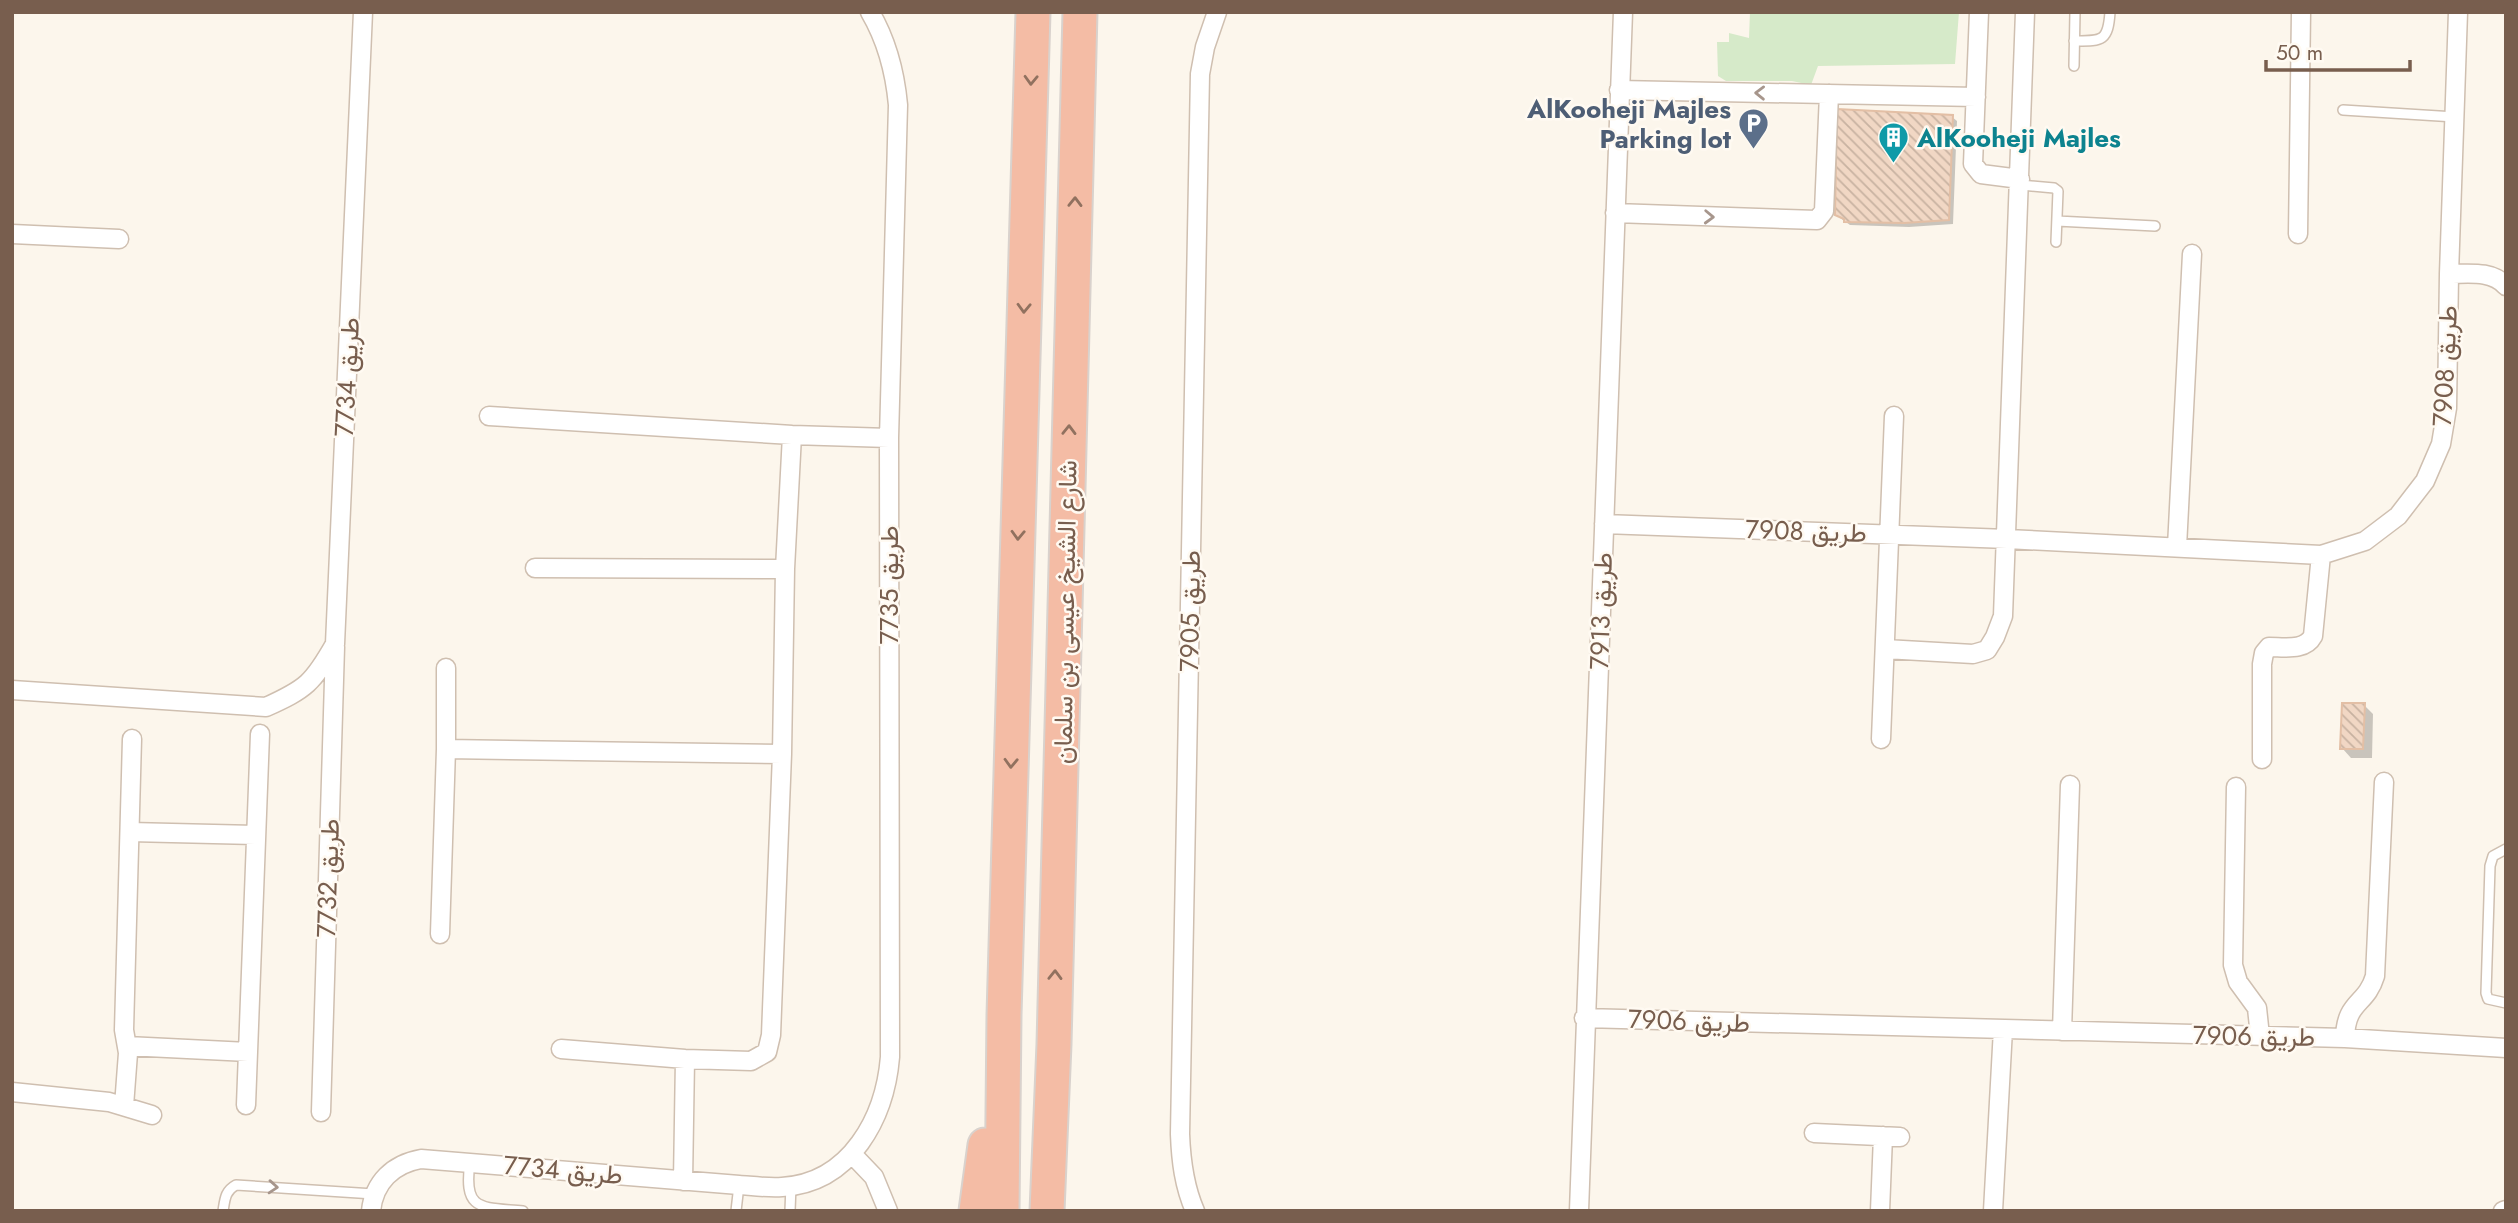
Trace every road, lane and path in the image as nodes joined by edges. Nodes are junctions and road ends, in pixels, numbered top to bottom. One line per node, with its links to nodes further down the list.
1 (363, 12): 42 (street, طريق 7734)
2 (870, 12): 34 (street, طريق 7735)
3 (1033, 12): 60 (highway, شارع الشيخ عيسى بن سلمان, one-way to 60)
4 (1080, 12): 66 (highway, شارع الشيخ عيسى بن سلمان, one-way to 4)
5 (1217, 12): 93 (street, طريق 7905)
6 (1623, 12): 15 (street, طريق 7913)
7 (1979, 12): 17 (street)
8 (2025, 12): 20 (street)
9 (2075, 12): 13 (lane)
10 (2110, 12): 13 (lane)
11 (2301, 12): 25 (street)
12 (2458, 12): 19 (street, طريق 7908)
13 (2074, 40): 14 (lane)
14 (2074, 66)
15 (1619, 90): 16 (street, one-way to 15); 21 (street, طريق 7913)
16 (1829, 94): 17 (street); 21 (street, one-way to 16)
17 (1976, 97): 20 (street)
18 (2343, 110): 19 (lane)
19 (2455, 117): 29 (street, طريق 7908)
20 (2020, 182): 22 (lane); 37 (street)
21 (1615, 213): 35 (street, طريق 7913)
22 (2057, 221): 23 (lane); 27 (lane)
23 (2155, 226)
24 (12, 234): 26 (street)
25 (2298, 234)
26 (120, 239)
27 (2056, 242)
28 (2192, 254): 38 (street)
29 (2449, 274): 30 (street); 39 (street, طريق 7908)
30 (2506, 286)
31 (489, 416): 33 (street)
32 (1894, 416): 36 (street)
33 (792, 435): 34 (street); 41 (street)
34 (889, 438): 78 (street, طريق 7735)
35 (1604, 524): 36 (street, طريق 7908); 61 (street, طريق 7913)
36 (1889, 534): 37 (street, طريق 7908); 43 (street)
37 (2007, 539): 38 (street, طريق 7908); 43 (street)
38 (2177, 547): 39 (street, طريق 7908)
39 (2320, 555): 51 (street)
40 (535, 568): 41 (street)
41 (785, 569): 50 (street)
42 (335, 644): 45 (street, طريق 7734); 75 (street, طريق 7732)
43 (1885, 649): 48 (street)
44 (446, 668): 49 (street)
45 (12, 690)
46 (260, 734): 56 (street)
47 (132, 738): 55 (street)
48 (1881, 739)
49 (446, 749): 50 (street); 58 (street)
50 (782, 754): 71 (street)
51 (2262, 759)
52 (2384, 782): 65 (street)
53 (2070, 785): 63 (street)
54 (2236, 787): 64 (street)
55 (130, 832): 56 (street); 67 (street)
56 (255, 835): 70 (street)
57 (2506, 849): 59 (lane)
58 (440, 934)
59 (2506, 1003)
60 (1004, 1015): 89 (highway); 90 (highway, شارع الشيخ عيسى بن سلمان)
61 (1584, 1018): 62 (street, طريق 7906); 94 (street, طريق 7913)
62 (2003, 1029): 63 (street, طريق 7906); 96 (street)
63 (2062, 1031): 64 (street, طريق 7906)
64 (2260, 1036): 65 (street, طريق 7906)
65 (2345, 1038): 68 (street, طريق 7906)
66 (1054, 1044): 91 (highway, شارع الشيخ عيسى بن سلمان); 92 (highway)
67 (127, 1045): 70 (street); 74 (street)
68 (2506, 1048)
69 (561, 1049): 71 (street)
70 (248, 1052): 73 (street)
71 (685, 1059): 80 (street)
72 (12, 1092): 74 (street)
73 (246, 1105)
74 (124, 1107): 76 (street)
75 (321, 1112)
76 (152, 1115)
77 (1814, 1133): 95 (street)
78 (852, 1154): 82 (street, طريق 7735); 88 (street)
79 (470, 1162): 80 (street, طريق 7734); 83 (street, طريق 7734); 85 (lane)
80 (683, 1181): 81 (street, طريق 7734)
81 (739, 1185): 82 (street, طريق 7734); 86 (lane)
82 (787, 1186): 87 (lane)
83 (372, 1202): 84 (lane, one-way to 83)
84 (223, 1211)
85 (523, 1211)
86 (736, 1211)
87 (790, 1211)
88 (888, 1211)
89 (976, 1211)
90 (1002, 1211)
91 (1047, 1211)
92 (1063, 1211)
93 (1195, 1211)
94 (1579, 1211)
95 (1880, 1211)
96 (1993, 1211)

